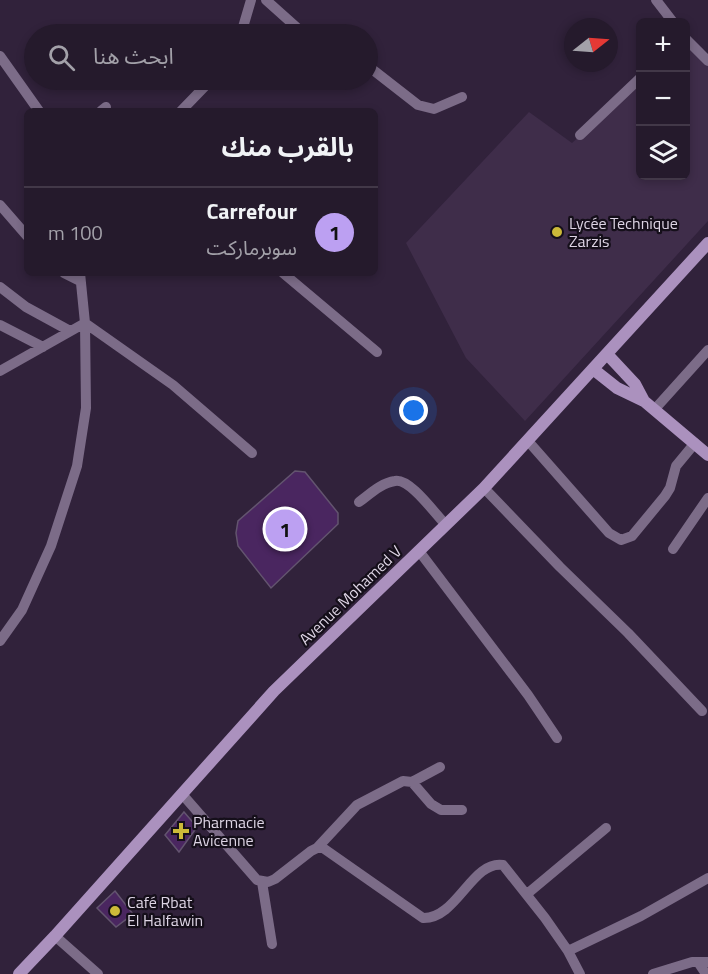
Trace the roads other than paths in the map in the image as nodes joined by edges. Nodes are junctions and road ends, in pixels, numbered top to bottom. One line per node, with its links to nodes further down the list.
1 (251, 0): 5 (street)
2 (266, 0): 6 (street)
3 (658, 1): 4 (street)
4 (670, 18)
5 (244, 24)
6 (293, 24)
7 (690, 43): 9 (street)
8 (0, 56): 13 (street)
9 (708, 61)
10 (378, 74): 15 (street)
11 (636, 82): 18 (street)
12 (24, 90): 16 (street)
13 (24, 90)
14 (203, 90): 17 (street)
15 (462, 97)
16 (37, 108)
17 (189, 108)
18 (580, 135)
19 (0, 205): 20 (street)
20 (24, 233)
21 (708, 243): 31 (main road, Avenue Mohamed V)
22 (287, 276): 30 (street)
23 (80, 277): 25 (street)
24 (0, 287): 27 (street)
25 (85, 323): 27 (street); 38 (street); 46 (street)
26 (0, 325): 28 (street)
27 (70, 332): 28 (street)
28 (43, 347): 33 (street)
29 (708, 350): 35 (street)
30 (377, 352)
31 (607, 354): 32 (main road, Avenue Mohamed V); 34 (main road)
32 (593, 369): 34 (main road); 36 (main road, Avenue Mohamed V)
33 (0, 371)
34 (644, 400): 35 (main road)
35 (654, 410): 37 (main road)
36 (528, 441): 37 (street); 40 (main road, Avenue Mohamed V)
37 (695, 443): 39 (main road)
38 (252, 453)
39 (708, 455)
40 (484, 488): 43 (main road, Avenue Mohamed V); 47 (street)
41 (708, 498): 44 (street)
42 (359, 502): 43 (street)
43 (446, 525): 45 (main road, Avenue Mohamed V)
44 (674, 549)
45 (419, 551): 48 (street); 51 (main road, Avenue Mohamed V)
46 (0, 641)
47 (702, 711)
48 (557, 738)
49 (440, 767): 50 (street)
50 (412, 782): 52 (street); 54 (street)
51 (182, 794): 56 (street); 58 (main road, Avenue Mohamed V)
52 (462, 810)
53 (606, 828): 57 (street)
54 (317, 848): 56 (street); 57 (street)
55 (708, 878): 60 (street)
56 (262, 882): 59 (street)
57 (527, 894): 60 (street)
58 (55, 936): 62 (main road, Avenue Mohamed V); 63 (street)
59 (272, 944)
60 (568, 951): 64 (street)
61 (703, 962): 65 (street); 66 (street)
62 (19, 974)
63 (98, 974)
64 (580, 974)
65 (653, 974)
66 (706, 974)

